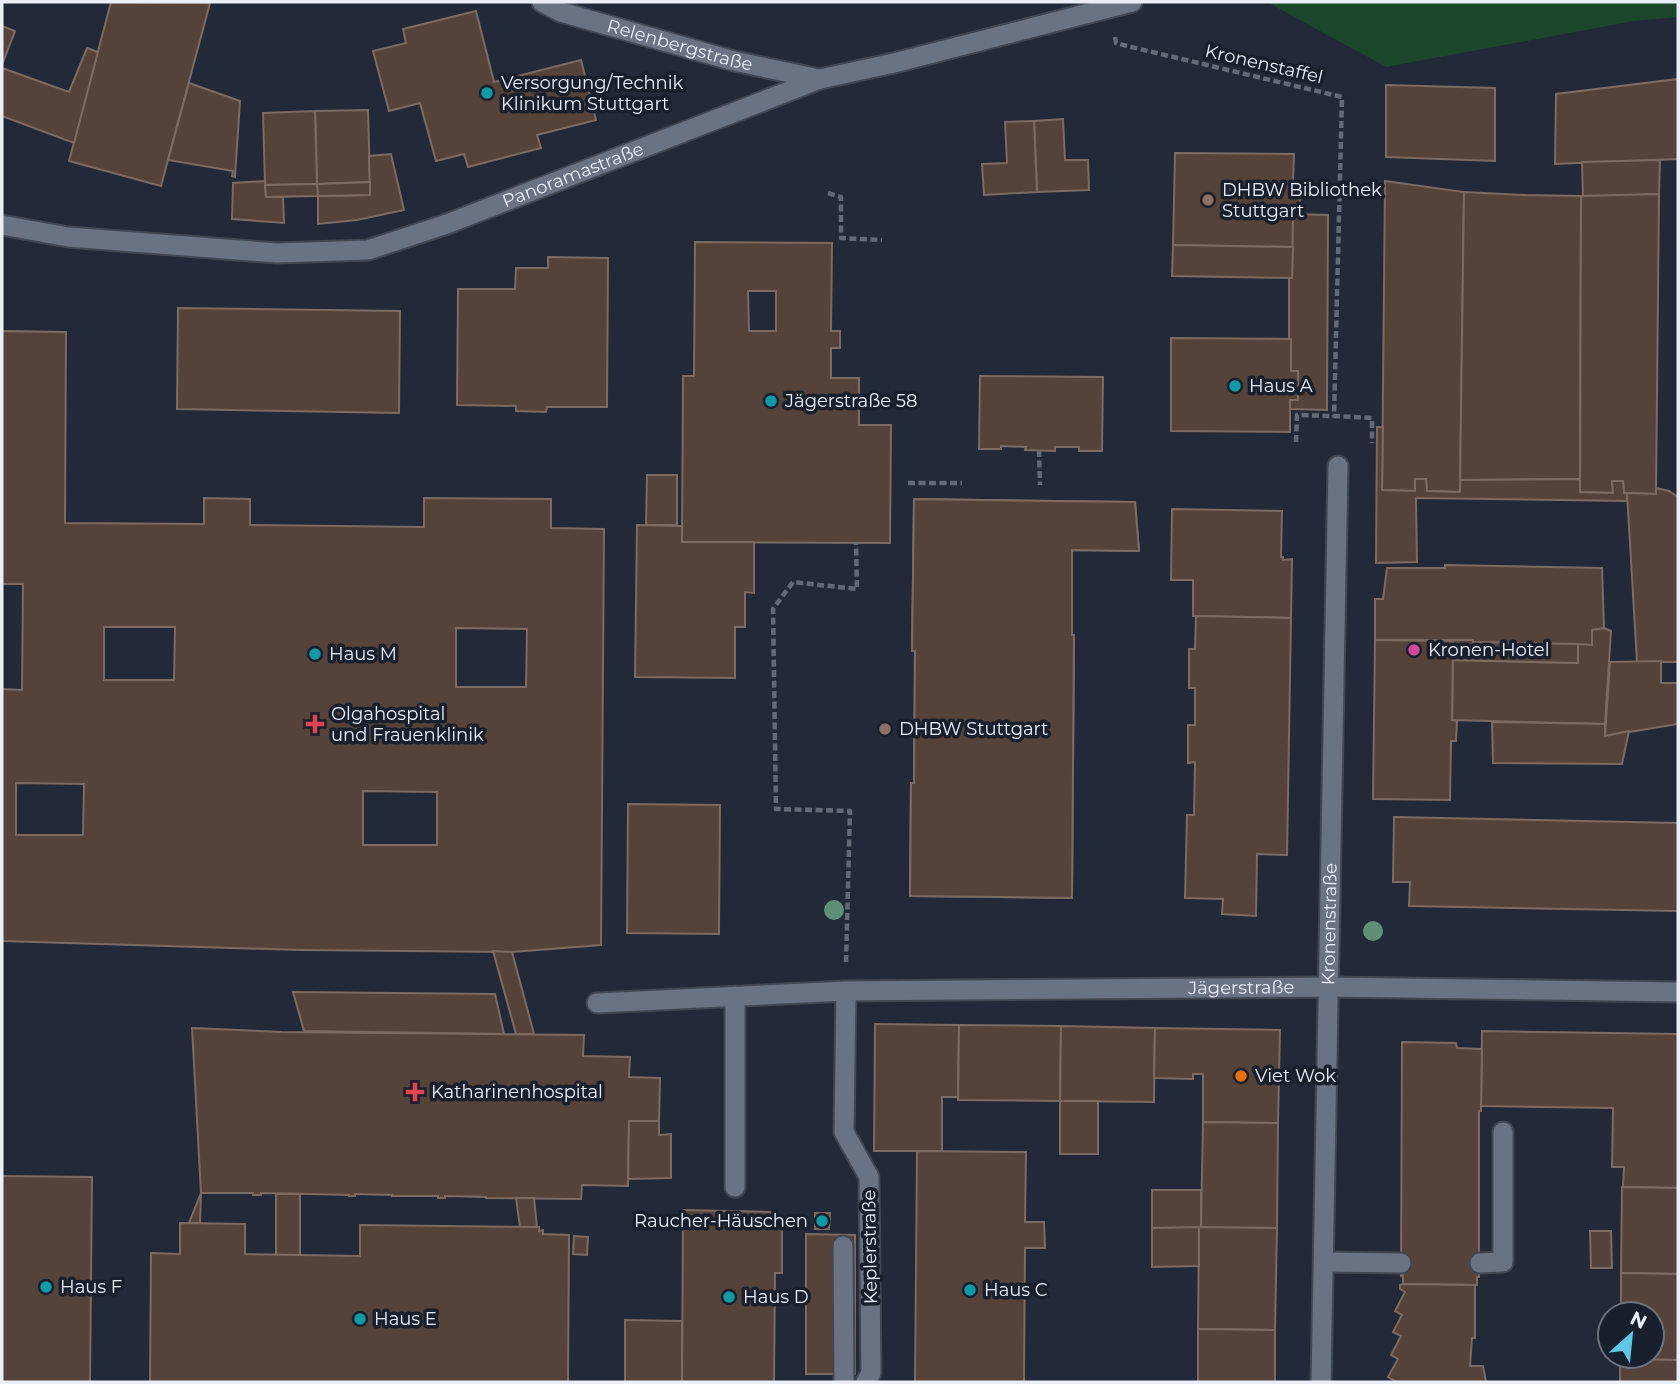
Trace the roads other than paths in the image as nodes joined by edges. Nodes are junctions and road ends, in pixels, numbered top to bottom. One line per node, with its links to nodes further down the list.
1 (542, 2): 3 (street, Relenbergstraße)
2 (1132, 2): 3 (street, Panoramastraße)
3 (820, 79): 4 (street, Panoramastraße)
4 (2, 225)
5 (1338, 466): 6 (street, Kronenstraße)
6 (1329, 987): 7 (street, Jägerstraße); 8 (street, Jägerstraße); 14 (street, Kronenstraße)
7 (846, 991): 9 (street, Jägerstraße); 18 (street, Keplerstraße)
8 (1678, 992)
9 (735, 996): 10 (street, Jägerstraße); 12 (street)
10 (597, 1003)
11 (1503, 1132): 15 (street)
12 (735, 1187)
13 (843, 1246): 17 (street)
14 (1324, 1262): 16 (street); 19 (street, Kronenstraße)
15 (1480, 1263)
16 (1401, 1264)
17 (844, 1382)
18 (866, 1382)
19 (1321, 1382)

